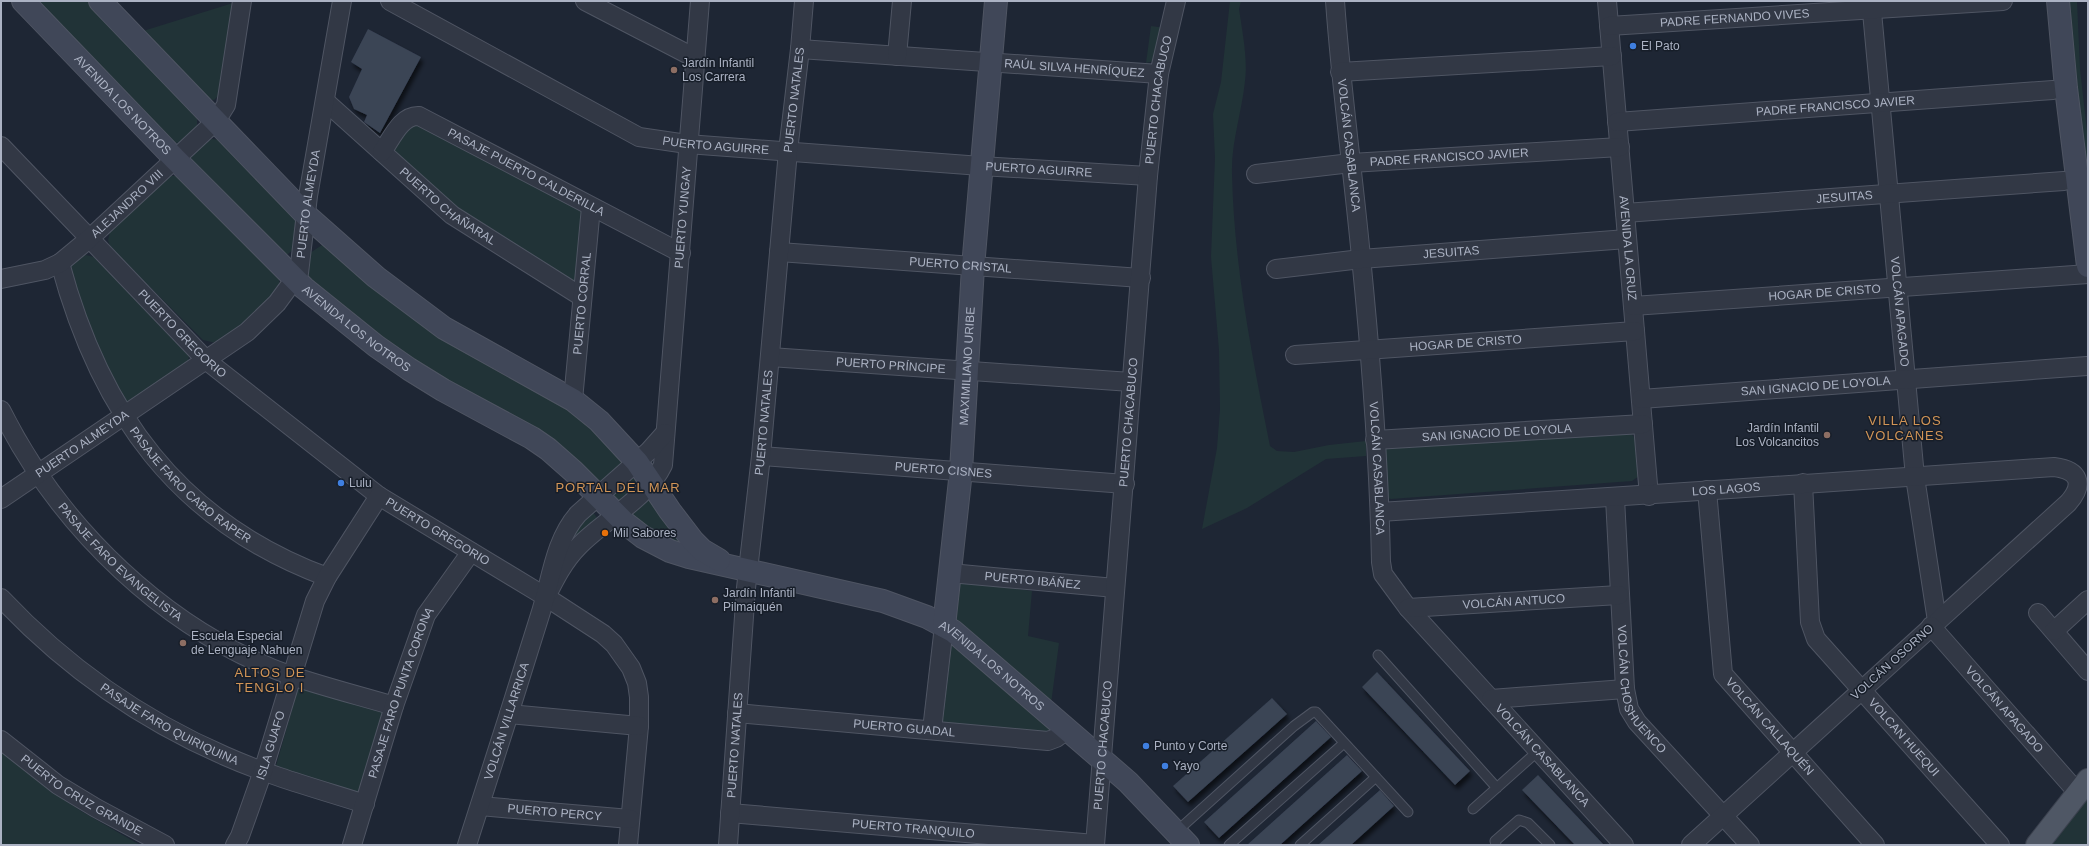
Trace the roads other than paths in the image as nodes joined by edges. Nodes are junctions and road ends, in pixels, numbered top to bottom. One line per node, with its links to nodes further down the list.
1 (23, 1): 35 (main road, AVENIDA LOS NOTROS)
2 (100, 1): 28 (main road, AVENIDA LOS NOTROS)
3 (242, 1): 28 (street, ALEJANDRO VIII)
4 (342, 1): 26 (street, PUERTO ALMEYDA)
5 (390, 1): 30 (street, PUERTO AGUIRRE)
6 (585, 1): 21 (street)
7 (700, 1): 21 (street, PUERTO YUNGAY)
8 (804, 1): 18 (street, PUERTO NATALES)
9 (902, 1): 19 (street)
10 (996, 1): 22 (main road, MAXIMILIANO URIBE)
11 (1176, 1): 24 (street, PUERTO CHACABUCO)
12 (1335, 1): 23 (street, VOLCÁN CASABLANCA)
13 (1607, 1): 17 (street, AVENIDA LA CRUZ)
14 (2003, 1): 16 (street, PADRE FERNANDO VIVES)
15 (2058, 1): 51 (main road)
16 (1872, 5): 17 (street, PADRE FERNANDO VIVES); 27 (street, VOLCÁN APAGADO)
17 (1609, 26): 20 (street, AVENIDA LA CRUZ)
18 (800, 50): 19 (street, RAÚL SILVA HENRÍQUEZ); 33 (street, PUERTO NATALES)
19 (897, 56): 22 (street, RAÚL SILVA HENRÍQUEZ)
20 (1612, 56): 23 (street); 29 (street, AVENIDA LA CRUZ)
21 (695, 58): 30 (street, PUERTO YUNGAY)
22 (990, 63): 24 (street, RAÚL SILVA HENRÍQUEZ); 37 (main road, MAXIMILIANO URIBE)
23 (1340, 72): 36 (street, VOLCÁN CASABLANCA)
24 (1159, 74): 39 (street, PUERTO CHACABUCO)
25 (2053, 90): 27 (street, PADRE FRANCISCO JAVIER)
26 (325, 101): 34 (street, PUERTO CHAÑARAL); 44 (street, PUERTO ALMEYDA)
27 (1881, 102): 29 (street, PADRE FRANCISCO JAVIER); 41 (street, VOLCÁN APAGADO)
28 (216, 121): 35 (street, ALEJANDRO VIII); 44 (main road, AVENIDA LOS NOTROS)
29 (1617, 122): 32 (street, AVENIDA LA CRUZ)
30 (688, 144): 33 (street, PUERTO AGUIRRE); 48 (street, PUERTO YUNGAY)
31 (1, 146): 45 (street, PUERTO GREGORIO)
32 (1620, 147): 36 (street, PADRE FRANCISCO JAVIER); 43 (street, AVENIDA LA CRUZ)
33 (788, 150): 37 (street, PUERTO AGUIRRE); 47 (street, PUERTO NATALES)
34 (382, 152): 42 (street, PASAJE PUERTO CALDERILLA); 59 (street, PUERTO CHAÑARAL)
35 (175, 159): 45 (street, ALEJANDRO VIII); 57 (main road, AVENIDA LOS NOTROS)
36 (1351, 163): 38 (street, PADRE FRANCISCO JAVIER); 49 (street, VOLCÁN CASABLANCA)
37 (982, 166): 39 (street, PUERTO AGUIRRE); 52 (main road, MAXIMILIANO URIBE)
38 (1256, 174)
39 (1148, 176): 56 (street, PUERTO CHACABUCO)
40 (2064, 181): 41 (street, JESUITAS)
41 (1889, 194): 43 (street, JESUITAS); 58 (street, VOLCÁN APAGADO)
42 (591, 207): 48 (street, PASAJE PUERTO CALDERILLA); 59 (street, PUERTO CORRAL)
43 (1625, 213): 46 (street, AVENIDA LA CRUZ)
44 (306, 216): 57 (street, PUERTO ALMEYDA); 71 (main road, AVENIDA LOS NOTROS)
45 (89, 239): 50 (street, ALEJANDRO VIII); 65 (street, PUERTO GREGORIO)
46 (1627, 239): 49 (street, JESUITAS); 60 (street, AVENIDA LA CRUZ)
47 (779, 252): 52 (street, PUERTO CRISTAL); 64 (street, PUERTO NATALES)
48 (681, 253): 75 (street, PUERTO YUNGAY)
49 (1361, 259): 53 (street, JESUITAS); 62 (street, VOLCÁN CASABLANCA)
50 (60, 263): 55 (street, ALEJANDRO VIII); 73 (street, PASAJE FARO CABO RAPER)
51 (2088, 266)
52 (973, 267): 56 (street, PUERTO CRISTAL); 67 (main road, MAXIMILIANO URIBE)
53 (1276, 269)
54 (2088, 274): 58 (street, HOGAR DE CRISTO)
55 (1, 278)
56 (1141, 278): 69 (street, PUERTO CHACABUCO)
57 (295, 279): 65 (street, PUERTO ALMEYDA); 88 (main road, AVENIDA LOS NOTROS)
58 (1898, 287): 60 (street, HOGAR DE CRISTO); 68 (street, VOLCÁN APAGADO)
59 (582, 297): 71 (street, PUERTO CORRAL)
60 (1633, 306): 61 (street, AVENIDA LA CRUZ)
61 (1635, 331): 62 (street, HOGAR DE CRISTO); 70 (street, AVENIDA LA CRUZ)
62 (1368, 349): 63 (street, HOGAR DE CRISTO); 76 (street, VOLCÁN CASABLANCA)
63 (1295, 355)
64 (770, 356): 67 (street, PUERTO PRÍNCIPE); 77 (street, PUERTO NATALES)
65 (207, 361): 73 (street, PUERTO ALMEYDA); 87 (street, PUERTO GREGORIO)
66 (2086, 366): 68 (street, SAN IGNACIO DE LOYOLA)
67 (966, 370): 69 (street, PUERTO PRÍNCIPE); 79 (main road, MAXIMILIANO URIBE)
68 (1906, 380): 70 (street, SAN IGNACIO DE LOYOLA); 82 (street, VOLCÁN APAGADO)
69 (1131, 382): 85 (street, PUERTO CHACABUCO)
70 (1641, 399): 74 (street, AVENIDA LA CRUZ)
71 (573, 400): 78 (main road, AVENIDA LOS NOTROS)
72 (1, 410): 80 (street, PASAJE FARO EVANGELISTA)
73 (123, 416): 80 (street, PUERTO ALMEYDA); 97 (street, PASAJE FARO CABO RAPER)
74 (1643, 424): 76 (street, SAN IGNACIO DE LOYOLA); 89 (street, AVENIDA LA CRUZ)
75 (664, 433): 78 (street); 83 (street, PUERTO YUNGAY)
76 (1375, 440): 92 (street, VOLCÁN CASABLANCA)
77 (761, 456): 79 (street, PUERTO CISNES); 95 (street, PUERTO NATALES)
78 (637, 462): 83 (main road, AVENIDA LOS NOTROS); 88 (street, VOLCÁN VILLARRICA)
79 (961, 471): 85 (street, PUERTO CISNES); 96 (main road, MAXIMILIANO URIBE)
80 (38, 473): 91 (street, PUERTO ALMEYDA); 110 (street, PASAJE FARO EVANGELISTA)
81 (2072, 473): 82 (street, LOS LAGOS); 105 (street, VOLCÁN OSORNO)
82 (1915, 477): 84 (street, LOS LAGOS); 105 (street, VOLCÁN APAGADO)
83 (652, 482): 93 (street, VOLCÁN VILLARRICA); 95 (main road, AVENIDA LOS NOTROS)
84 (1803, 483): 86 (street, LOS LAGOS); 112 (street, VOLCAN HUEQUI)
85 (1125, 484): 98 (street, PUERTO CHACABUCO)
86 (1707, 490): 89 (street, LOS LAGOS); 123 (street, VOLCÁN CALLAQUÉN)
87 (379, 496): 94 (street, PUERTO GREGORIO); 97 (street, ISLA GUAFO)
88 (598, 496): 93 (main road, AVENIDA LOS NOTROS); 100 (street, VOLCÁN VILLARRICA)
89 (1649, 496): 90 (street, LOS LAGOS)
90 (1615, 498): 92 (street, LOS LAGOS); 99 (street, VOLCÁN CHOSHUENCO)
91 (1, 499)
92 (1380, 512): 103 (street, VOLCÁN CASABLANCA)
93 (616, 515): 95 (main road, AVENIDA LOS NOTROS); 100 (street, VOLCÁN VILLARRICA)
94 (471, 552): 100 (street, PUERTO GREGORIO); 114 (street, PASAJE FARO PUNTA CORONA)
95 (748, 571): 106 (main road, AVENIDA LOS NOTROS); 116 (street, PUERTO NATALES)
96 (950, 573): 98 (street, PUERTO IBÁÑEZ); 106 (main road, MAXIMILIANO URIBE)
97 (326, 577): 110 (street, ISLA GUAFO)
98 (1115, 588): 124 (street, PUERTO CHACABUCO)
99 (1619, 595): 103 (street, VOLCÁN ANTUCO); 111 (street, VOLCÁN CHOSHUENCO)
100 (546, 597): 115 (street, VOLCÁN VILLARRICA); 117 (street, PUERTO GREGORIO)
101 (1, 598): 125 (street, PASAJE FARO QUIRIQUINA)
102 (2088, 600): 107 (street)
103 (1408, 608): 113 (street, VOLCÁN CASABLANCA)
104 (2038, 613): 107 (street)
105 (1934, 624): 112 (street, VOLCÁN OSORNO); 127 (street, VOLCÁN APAGADO)
106 (944, 626): 118 (main road, AVENIDA LOS NOTROS); 119 (street, MAXIMILIANO URIBE)
107 (2054, 631): 109 (street)
108 (1378, 656): 128 (lane)
109 (2088, 671)
110 (292, 675): 114 (street, PASAJE FARO EVANGELISTA); 125 (street, ISLA GUAFO)
111 (1625, 689): 113 (street); 134 (street, VOLCÁN CHOSHUENCO)
112 (1861, 690): 123 (street, VOLCÁN OSORNO); 152 (street, VOLCAN HUEQUI)
113 (1491, 700): 122 (street, VOLCÁN CASABLANCA)
114 (394, 706): 129 (street, PASAJE FARO PUNTA CORONA)
115 (509, 714): 117 (street); 130 (street, VOLCÁN VILLARRICA)
116 (737, 714): 119 (street, PUERTO GUADAL); 133 (street, PUERTO NATALES)
117 (639, 726): 135 (street, PUERTO GREGORIO)
118 (1068, 729): 119 (street, PUERTO GUADAL); 124 (main road, AVENIDA LOS NOTROS)
119 (932, 730)
120 (1, 740): 138 (street, PUERTO CRUZ GRANDE)
121 (1344, 743): 126 (lane); 136 (lane); 144 (lane)
122 (1538, 751): 128 (lane); 148 (street, VOLCÁN CASABLANCA)
123 (1791, 753): 134 (street, VOLCÁN OSORNO); 151 (street, VOLCÁN CALLAQUÉN)
124 (1101, 759): 136 (main road, AVENIDA LOS NOTROS); 137 (street, PUERTO CHACABUCO)
125 (263, 771): 129 (street, PASAJE FARO QUIRIQUINA); 139 (street, ISLA GUAFO)
126 (1376, 777): 132 (lane); 145 (lane)
127 (2083, 786): 153 (main road)
128 (1497, 788): 131 (lane)
129 (365, 804): 140 (street, PASAJE FARO PUNTA CORONA)
130 (480, 806): 135 (street, PUERTO PERCY); 141 (street, VOLCÁN VILLARRICA)
131 (1473, 809)
132 (1408, 812)
133 (730, 813): 137 (street, PUERTO TRANQUILO); 143 (street, PUERTO NATALES)
134 (1723, 816): 149 (street, VOLCÁN OSORNO); 150 (street, VOLCÁN CHOSHUENCO)
135 (630, 819): 142 (street, PUERTO GREGORIO)
136 (1182, 838)
137 (1095, 844)
138 (165, 845)
139 (235, 845)
140 (352, 845)
141 (467, 845)
142 (628, 845)
143 (728, 845)
144 (1229, 845)
145 (1300, 845)
146 (1496, 845): 147 (lane)
147 (1550, 845)
148 (1624, 845)
149 (1691, 845)
150 (1750, 845)
151 (1875, 845)
152 (2000, 845)
153 (2037, 845)

